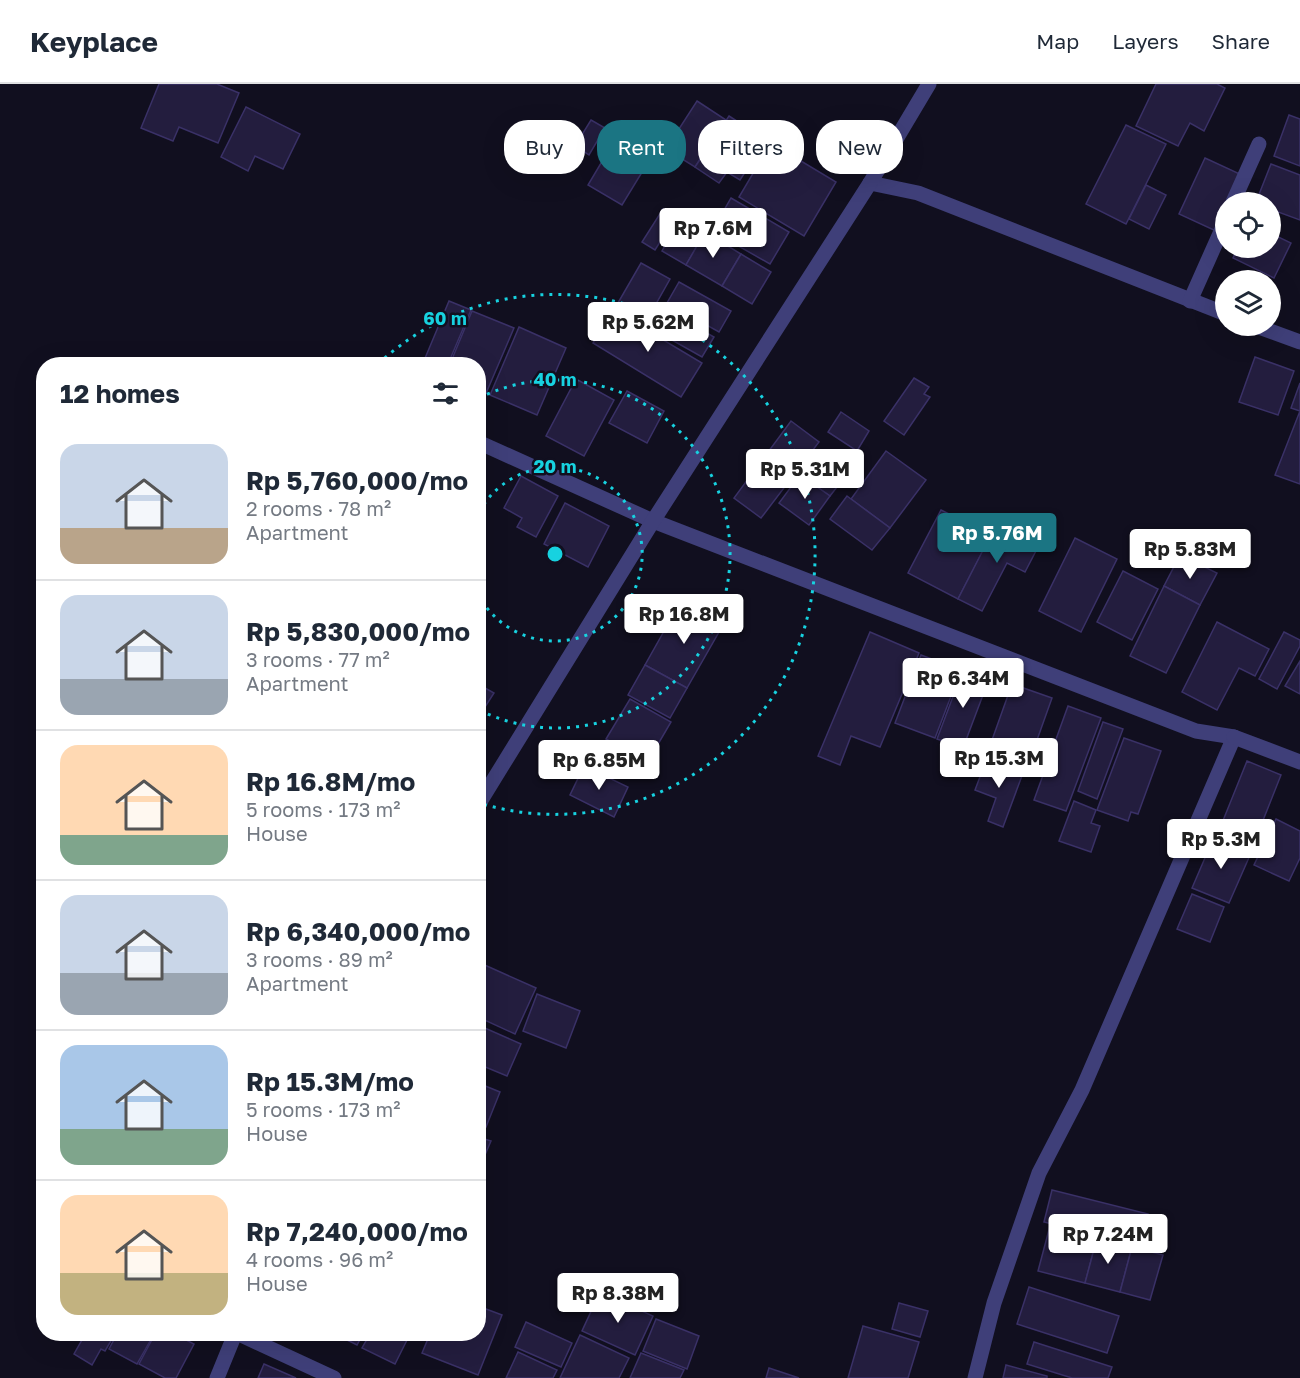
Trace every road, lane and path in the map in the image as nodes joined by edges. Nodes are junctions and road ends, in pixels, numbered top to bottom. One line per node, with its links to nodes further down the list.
1 (929, 84): 3 (street)
2 (1259, 144): 4 (street)
3 (870, 183): 6 (street); 11 (street)
4 (1237, 192)
5 (1215, 245): 6 (street)
6 (1190, 301): 7 (street)
7 (1215, 310)
8 (1281, 335): 9 (street)
9 (1300, 342)
10 (486, 446): 11 (street)
11 (652, 521): 12 (street); 14 (street)
12 (1234, 737): 13 (street); 19 (street)
13 (1300, 762)
14 (486, 792)
15 (234, 1341): 17 (street)
16 (252, 1341): 18 (street)
17 (217, 1378)
18 (334, 1378)
19 (975, 1378)

